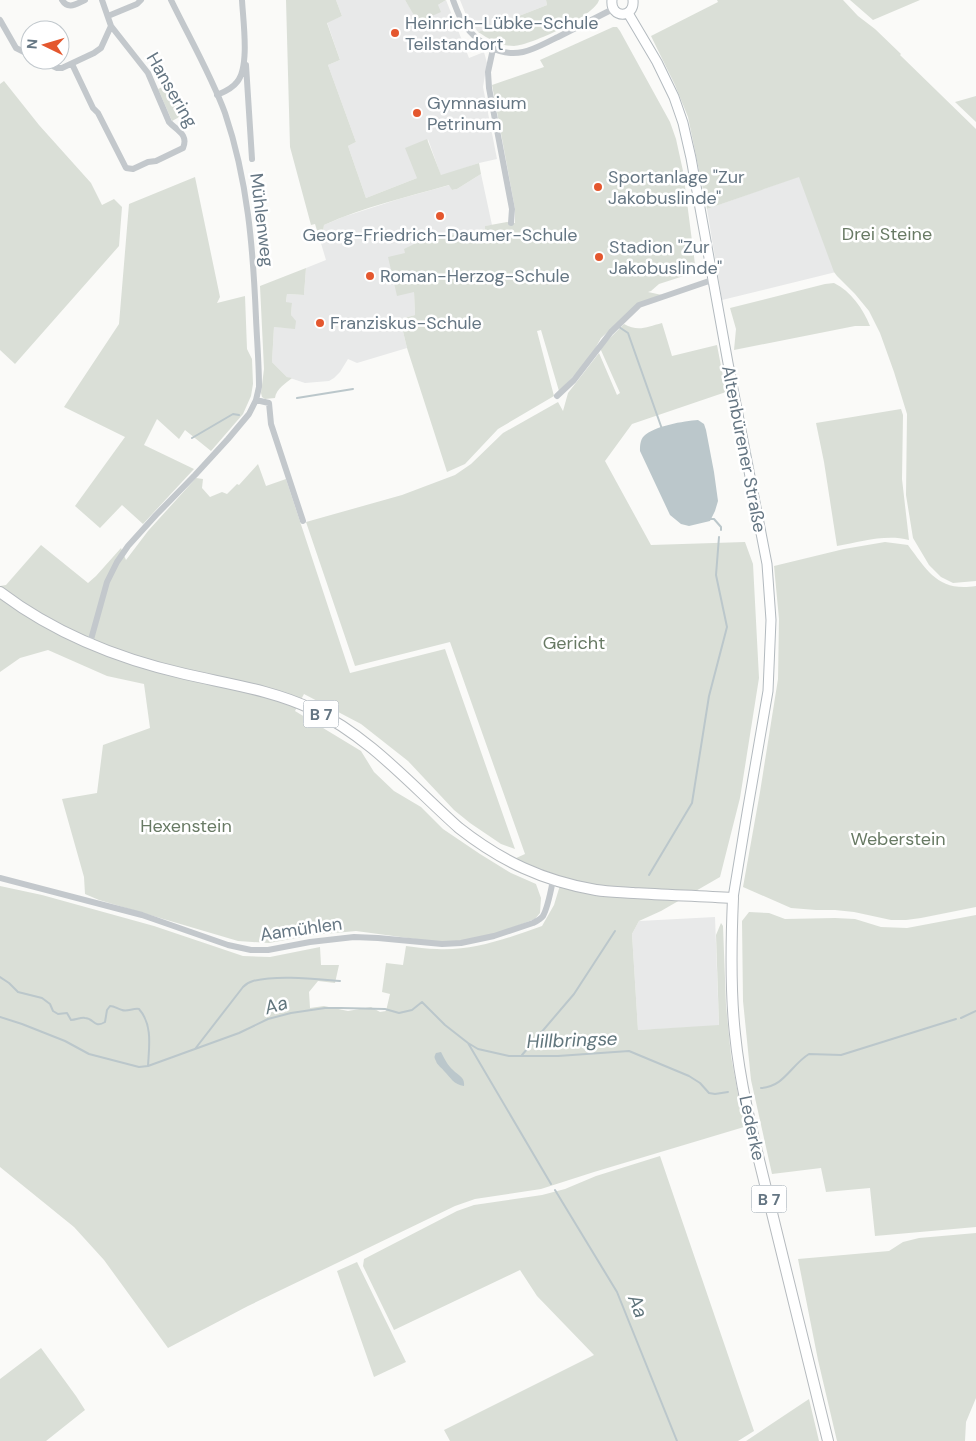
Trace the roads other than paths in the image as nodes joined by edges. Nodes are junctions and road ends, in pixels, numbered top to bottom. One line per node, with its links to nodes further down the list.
1 (62, 0): 2 (street)
2 (85, 0)
3 (102, 0): 11 (street)
4 (141, 0): 11 (street)
5 (171, 0): 18 (street)
6 (242, 0): 16 (street, Mühlenweg)
7 (452, 0): 14 (street)
8 (633, 0): 10 (street)
9 (612, 5): 10 (street); 14 (street)
10 (628, 13): 21 (street, Altenbürener Straße)
11 (108, 16): 13 (street)
12 (0, 20): 15 (street)
13 (111, 26): 17 (street); 17 (street, Hansering)
14 (493, 49): 20 (street)
15 (20, 50)
16 (244, 59): 18 (street, Mühlenweg); 19 (street, Mühlenweg)
17 (72, 64)
18 (217, 95): 23 (street, Mühlenweg)
19 (252, 159)
20 (512, 223)
21 (712, 280): 22 (street); 29 (street, Altenbürener Straße)
22 (557, 396)
23 (256, 400): 24 (street); 26 (street, Mühlenweg)
24 (303, 521)
25 (0, 592): 26 (main road, B 7)
26 (90, 644): 28 (main road, B 7)
27 (0, 878): 28 (street, Aamühlen)
28 (553, 880): 29 (main road, B 7)
29 (733, 898): 30 (main road, Lederke / B 7)
30 (828, 1441)

